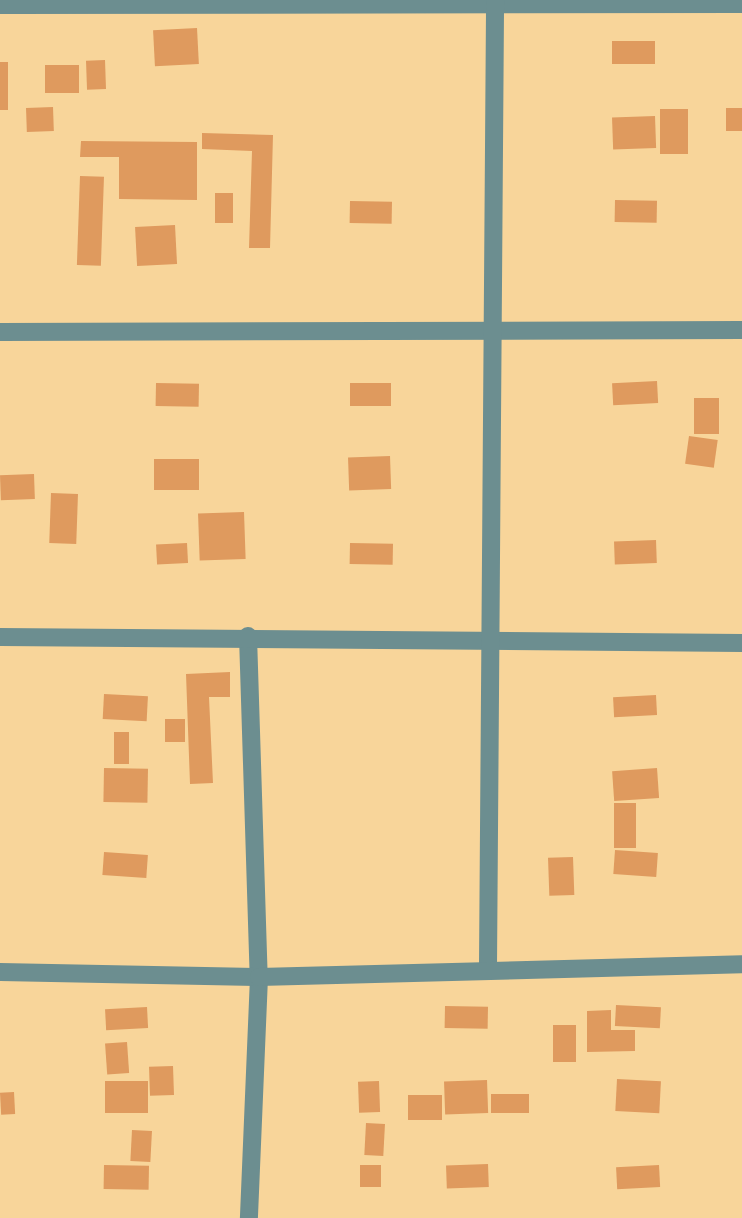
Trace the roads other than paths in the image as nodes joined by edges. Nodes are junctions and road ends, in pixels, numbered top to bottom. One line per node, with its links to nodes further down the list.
1 (244, 2): 2 (street); 4 (street)
2 (495, 2): 3 (street); 6 (street)
3 (742, 4)
4 (0, 5)
5 (742, 330): 6 (street)
6 (493, 331): 7 (street); 10 (street)
7 (0, 332)
8 (248, 636): 9 (street); 10 (street); 15 (street)
9 (0, 637)
10 (491, 639): 11 (street); 13 (street)
11 (742, 643)
12 (742, 964): 13 (street)
13 (488, 967): 15 (street)
14 (0, 972): 15 (street)
15 (259, 976): 16 (street)
16 (249, 1218)

